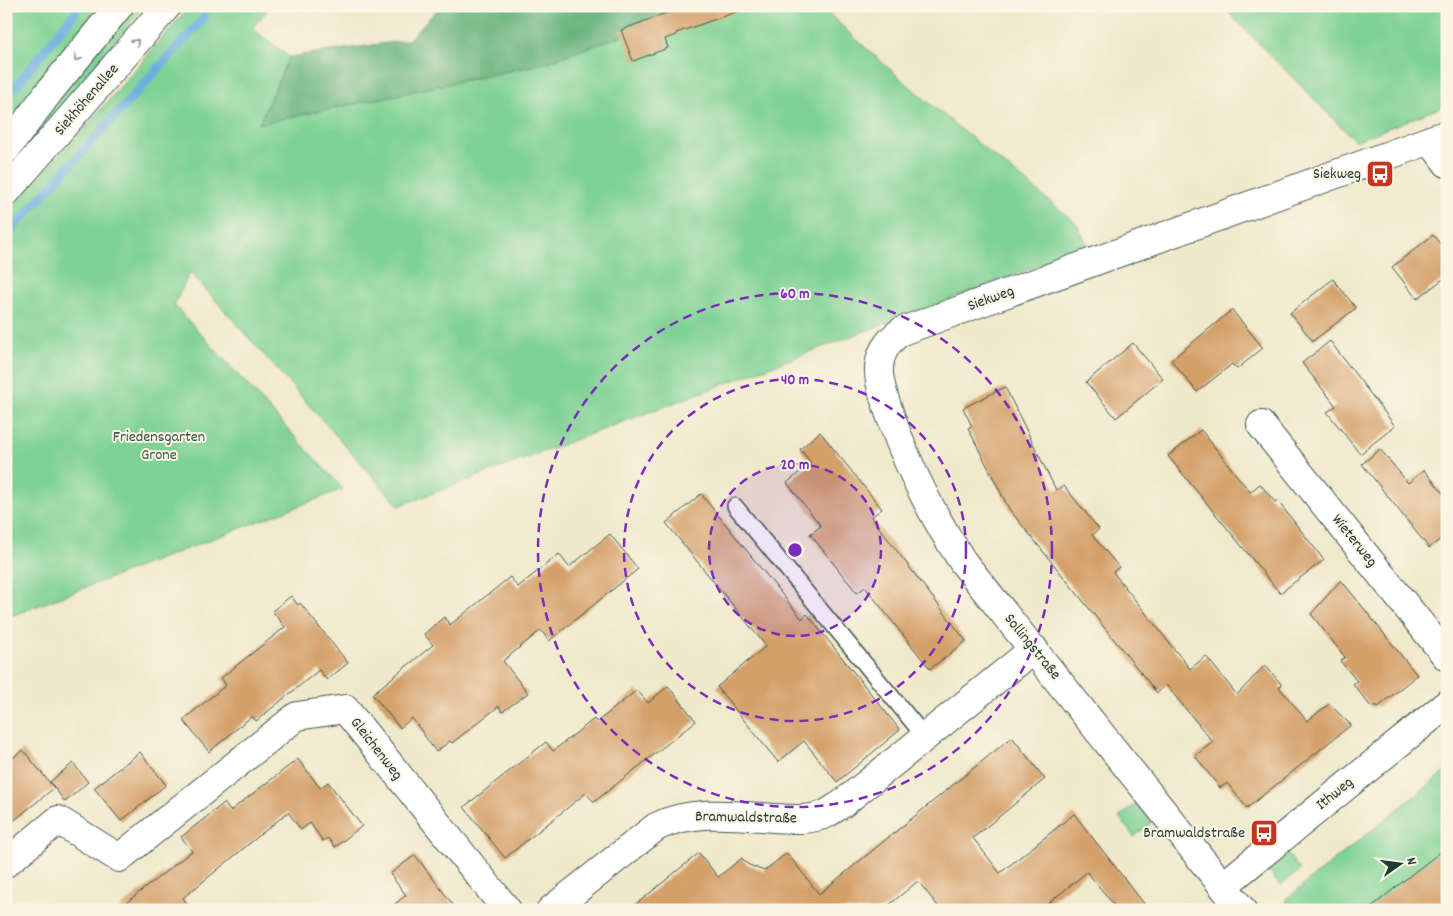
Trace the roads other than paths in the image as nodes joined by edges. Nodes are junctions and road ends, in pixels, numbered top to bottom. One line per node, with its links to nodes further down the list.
1 (119, 6): 4 (street, Siekhöhenallee, one-way to 4)
2 (167, 6): 6 (street, Siekhöhenallee, one-way to 2)
3 (1439, 137): 5 (street); 7 (street, Siekweg)
4 (6, 149)
5 (1447, 163)
6 (6, 192)
7 (882, 354): 10 (street, Sollingstraße)
8 (1261, 425): 11 (street, Wieterweg)
9 (735, 506): 13 (lane)
10 (1034, 649): 13 (street, Bramwaldstraße); 15 (street, Sollingstraße)
11 (1447, 657)
12 (1447, 704): 15 (street, Ithweg)
13 (924, 737): 17 (street, Bramwaldstraße)
14 (6, 863): 16 (street, Gleichenweg)
15 (1223, 886): 18 (street, Sollingstraße)
16 (507, 910)
17 (551, 910)
18 (1242, 910)

